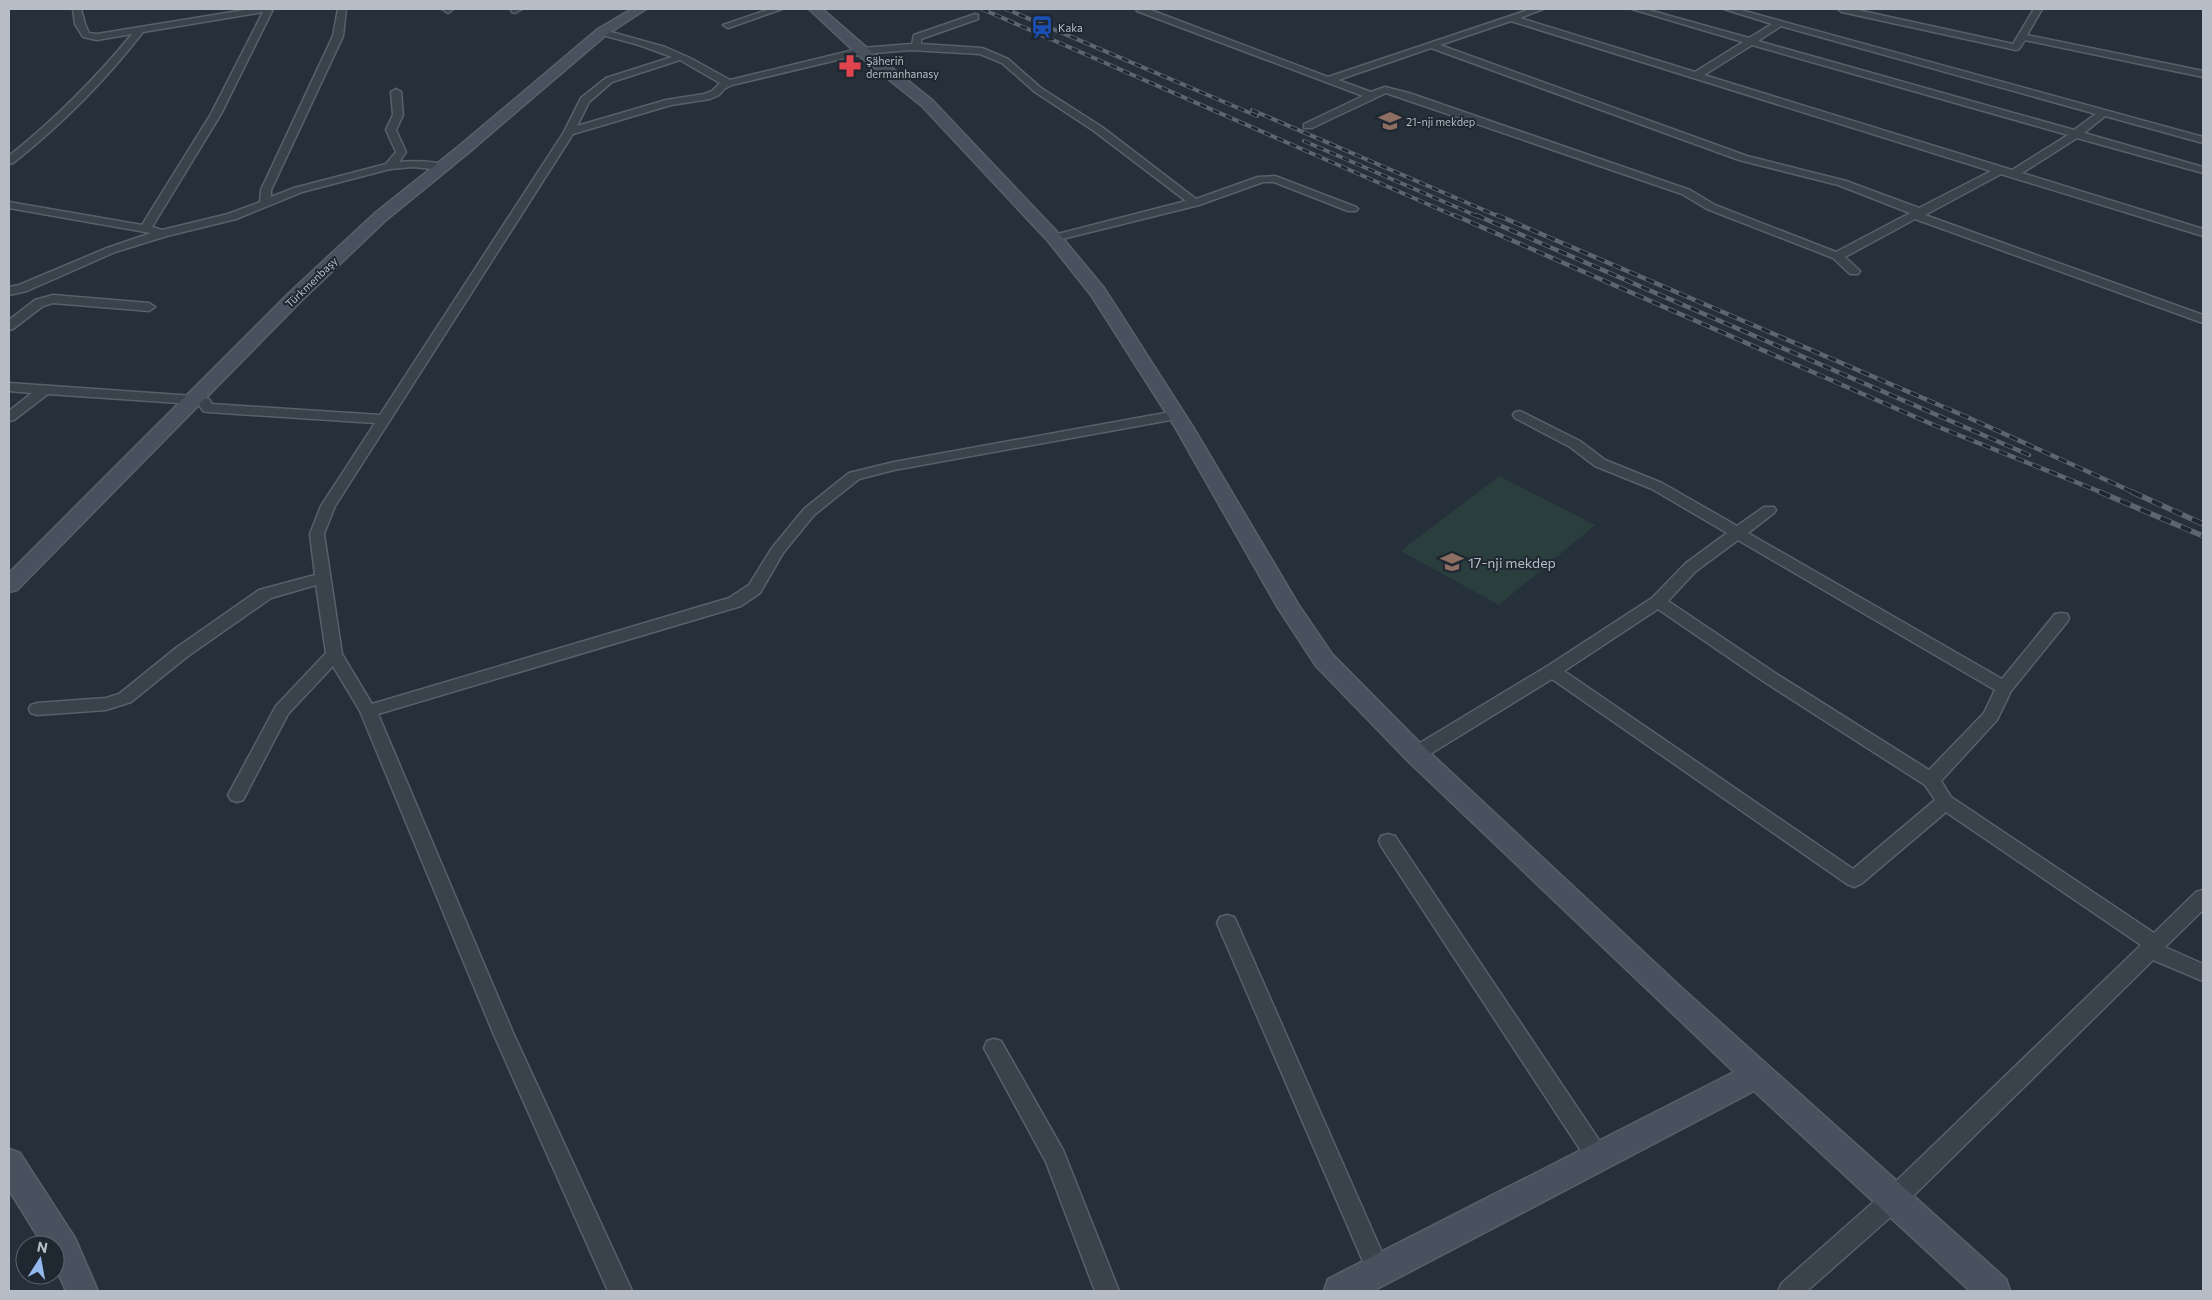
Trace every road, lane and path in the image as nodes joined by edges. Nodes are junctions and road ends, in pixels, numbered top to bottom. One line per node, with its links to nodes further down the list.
1 (78, 9): 17 (street)
2 (267, 9): 17 (street); 47 (street)
3 (342, 9): 43 (street)
4 (640, 9): 18 (street, Türkmenbaşy)
5 (778, 9): 16 (street)
6 (814, 9): 23 (street)
7 (1140, 9): 27 (street)
8 (1539, 9): 14 (street)
9 (1636, 9): 20 (street)
10 (1728, 9): 15 (street)
11 (1842, 9): 19 (street)
12 (2038, 9): 19 (street)
13 (975, 17): 22 (street)
14 (1510, 18): 21 (street); 26 (street)
15 (1780, 23): 20 (street); 31 (street)
16 (728, 26)
17 (138, 31): 36 (street)
18 (602, 32): 24 (street); 38 (street, Türkmenbaşy)
19 (2022, 37): 25 (street)
20 (1750, 42): 26 (street); 34 (street)
21 (1430, 45): 27 (street); 46 (street)
22 (916, 47): 23 (street); 42 (street)
23 (862, 51): 28 (street); 50 (street)
24 (681, 57): 28 (street); 33 (street)
25 (2203, 74)
26 (1695, 76): 39 (street)
27 (1331, 79): 30 (street)
28 (729, 83): 33 (street)
29 (396, 92): 37 (street)
30 (1371, 96): 32 (street); 51 (street)
31 (2102, 112): 34 (street); 35 (street)
32 (1308, 126)
33 (569, 132): 63 (street)
34 (2076, 134): 40 (street); 41 (street)
35 (2203, 140)
36 (9, 161)
37 (390, 166): 38 (street); 43 (street)
38 (442, 166): 59 (street, Türkmenbaşy)
39 (2000, 170): 41 (street); 46 (street)
40 (2203, 170)
41 (2013, 174): 49 (street)
42 (1195, 203): 45 (street); 50 (street)
43 (265, 204): 48 (street)
44 (9, 205): 47 (street)
45 (1352, 209)
46 (1919, 214): 51 (street); 55 (street)
47 (146, 228): 48 (street)
48 (164, 232): 53 (street)
49 (2203, 233)
50 (1054, 238): 60 (street)
51 (1837, 256): 52 (street)
52 (1854, 271)
53 (9, 291)
54 (148, 307): 56 (street)
55 (2203, 319)
56 (9, 326)
57 (9, 388): 58 (street)
58 (44, 390): 59 (street); 62 (street)
59 (194, 400): 63 (street); 67 (street, Türkmenbaşy)
60 (1176, 415): 74 (street); 75 (street)
61 (1520, 415): 65 (street)
62 (9, 416)
63 (383, 419): 66 (street)
64 (1768, 510): 65 (street)
65 (1739, 533): 68 (street); 72 (street)
66 (323, 578): 70 (street); 73 (street)
67 (9, 585)
68 (1658, 602): 71 (street); 76 (street)
69 (2061, 618): 72 (street)
70 (334, 654): 74 (street); 77 (street)
71 (1552, 671): 75 (street); 78 (street)
72 (2004, 688): 76 (street)
73 (37, 709)
74 (368, 711): 91 (street)
75 (1416, 754): 85 (street)
76 (1931, 780): 78 (street)
77 (237, 796)
78 (1945, 802): 82 (street)
79 (1388, 840): 86 (street)
80 (2203, 898): 82 (street)
81 (1227, 923): 89 (street)
82 (2152, 947): 83 (street); 88 (street)
83 (2203, 973)
84 (994, 1048): 92 (street)
85 (1756, 1075): 86 (street); 88 (street)
86 (1599, 1159): 89 (street)
87 (9, 1163): 90 (street)
88 (1894, 1198): 94 (street); 95 (street)
89 (1379, 1272): 93 (street)
90 (82, 1291)
91 (620, 1291)
92 (1107, 1291)
93 (1340, 1291)
94 (1790, 1291)
95 (1994, 1291)

